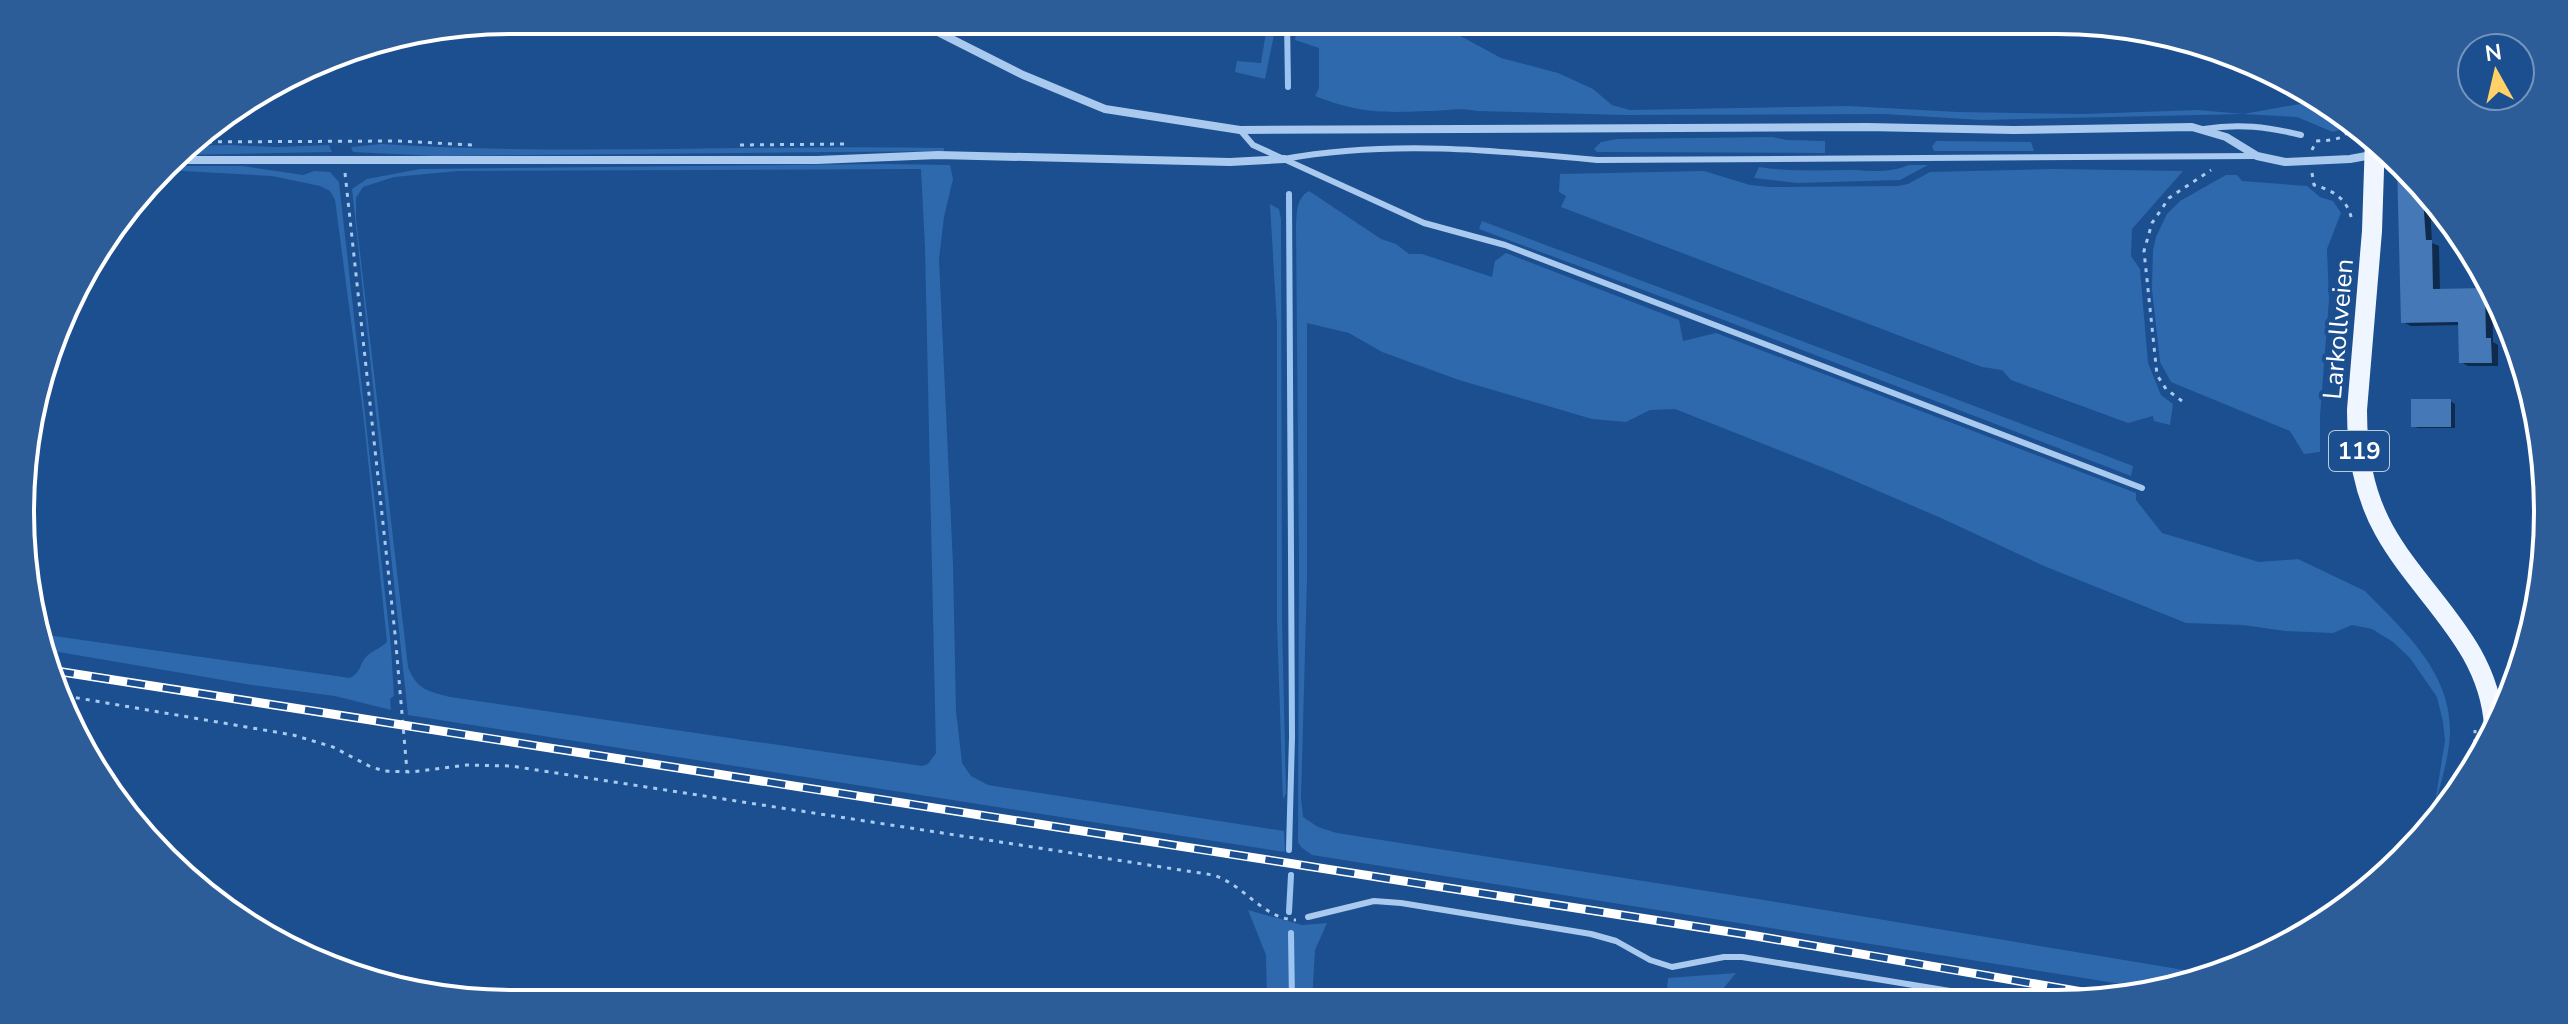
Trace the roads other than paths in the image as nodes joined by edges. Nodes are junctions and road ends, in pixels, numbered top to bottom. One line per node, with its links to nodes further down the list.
1 (942, 34): 3 (street)
2 (2204, 129): 3 (street); 4 (lane); 6 (street)
3 (1240, 130): 7 (lane)
4 (2301, 135)
5 (2369, 151): 6 (street)
6 (2257, 156): 7 (lane)
7 (1284, 159): 9 (street); 10 (lane)
8 (2378, 159): 11 (main road, Larkollveien / 119)
9 (189, 160)
10 (2142, 488)
11 (2492, 708)
12 (1308, 917): 13 (lane)
13 (1944, 990)

